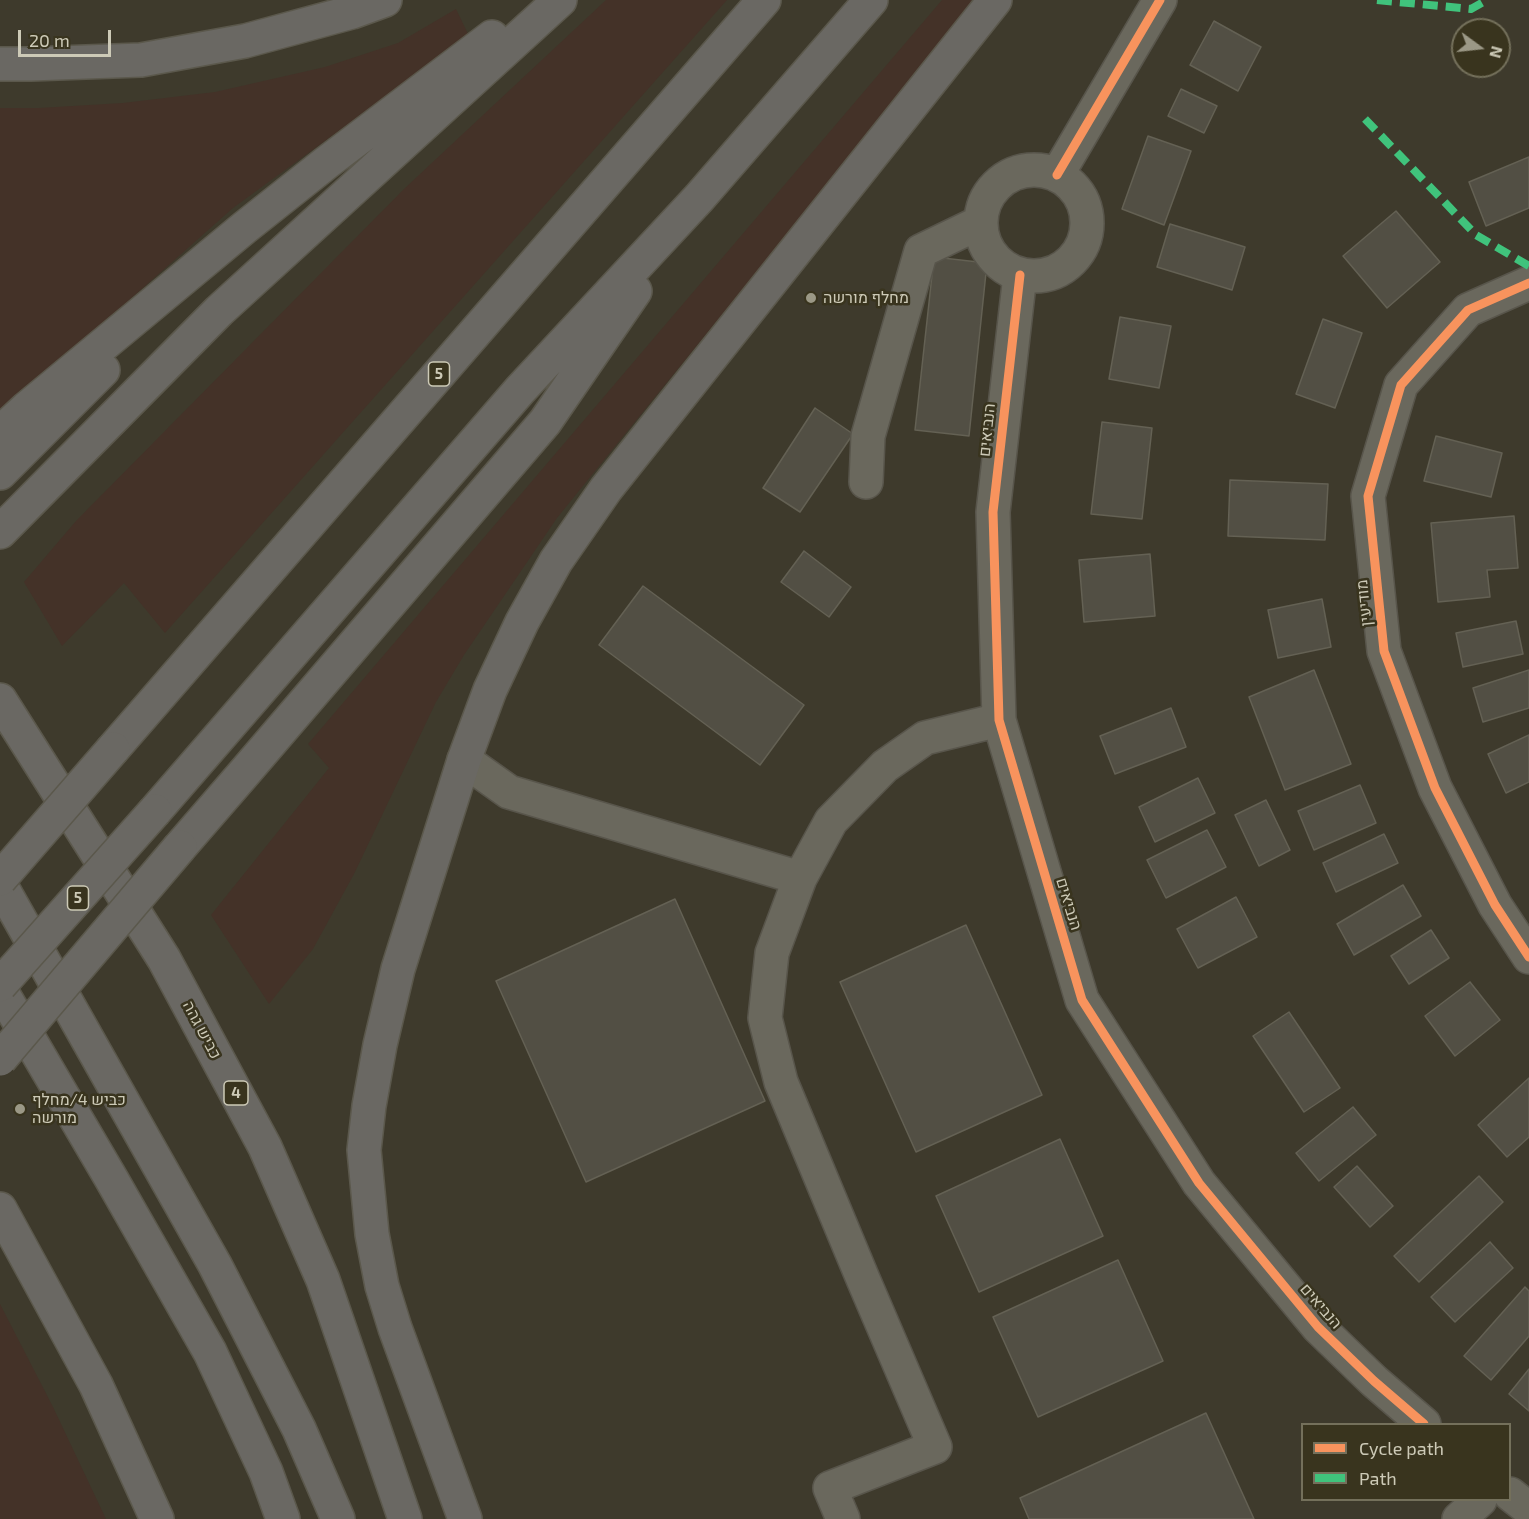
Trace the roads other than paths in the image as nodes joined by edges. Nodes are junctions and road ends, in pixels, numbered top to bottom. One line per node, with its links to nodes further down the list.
1 (385, 0): 8 (highway)
2 (541, 0): 12 (highway)
3 (560, 0): 18 (highway)
4 (764, 0): 23 (highway, 5, bridge)
5 (871, 0): 10 (highway, 5)
6 (995, 0): 21 (highway)
7 (1160, 0): 9 (street)
8 (0, 64)
9 (1057, 175): 11 (street); 13 (street)
10 (699, 198): 25 (highway, 5, bridge); 26 (highway, bridge)
11 (981, 222): 13 (street); 17 (street)
12 (244, 228): 15 (highway); 16 (highway)
13 (1020, 274): 20 (street, הנביאים)
14 (1529, 283): 24 (street, מודיעין)
15 (0, 433)
16 (0, 473)
17 (866, 482)
18 (0, 532)
19 (0, 700): 35 (highway, כביש גהה / 4)
20 (999, 720): 22 (street); 28 (street, הנביאים)
21 (464, 760): 22 (street); 36 (highway)
22 (800, 878): 37 (street)
23 (0, 881): 34 (highway)
24 (1529, 957)
25 (0, 987): 33 (highway)
26 (0, 1059)
27 (0, 1209): 32 (highway)
28 (1422, 1423)
29 (1511, 1496): 31 (street)
30 (1479, 1501): 38 (street)
31 (1529, 1509)
32 (157, 1519)
33 (284, 1519)
34 (338, 1519)
35 (405, 1519)
36 (465, 1519)
37 (843, 1519)
38 (1459, 1519)

